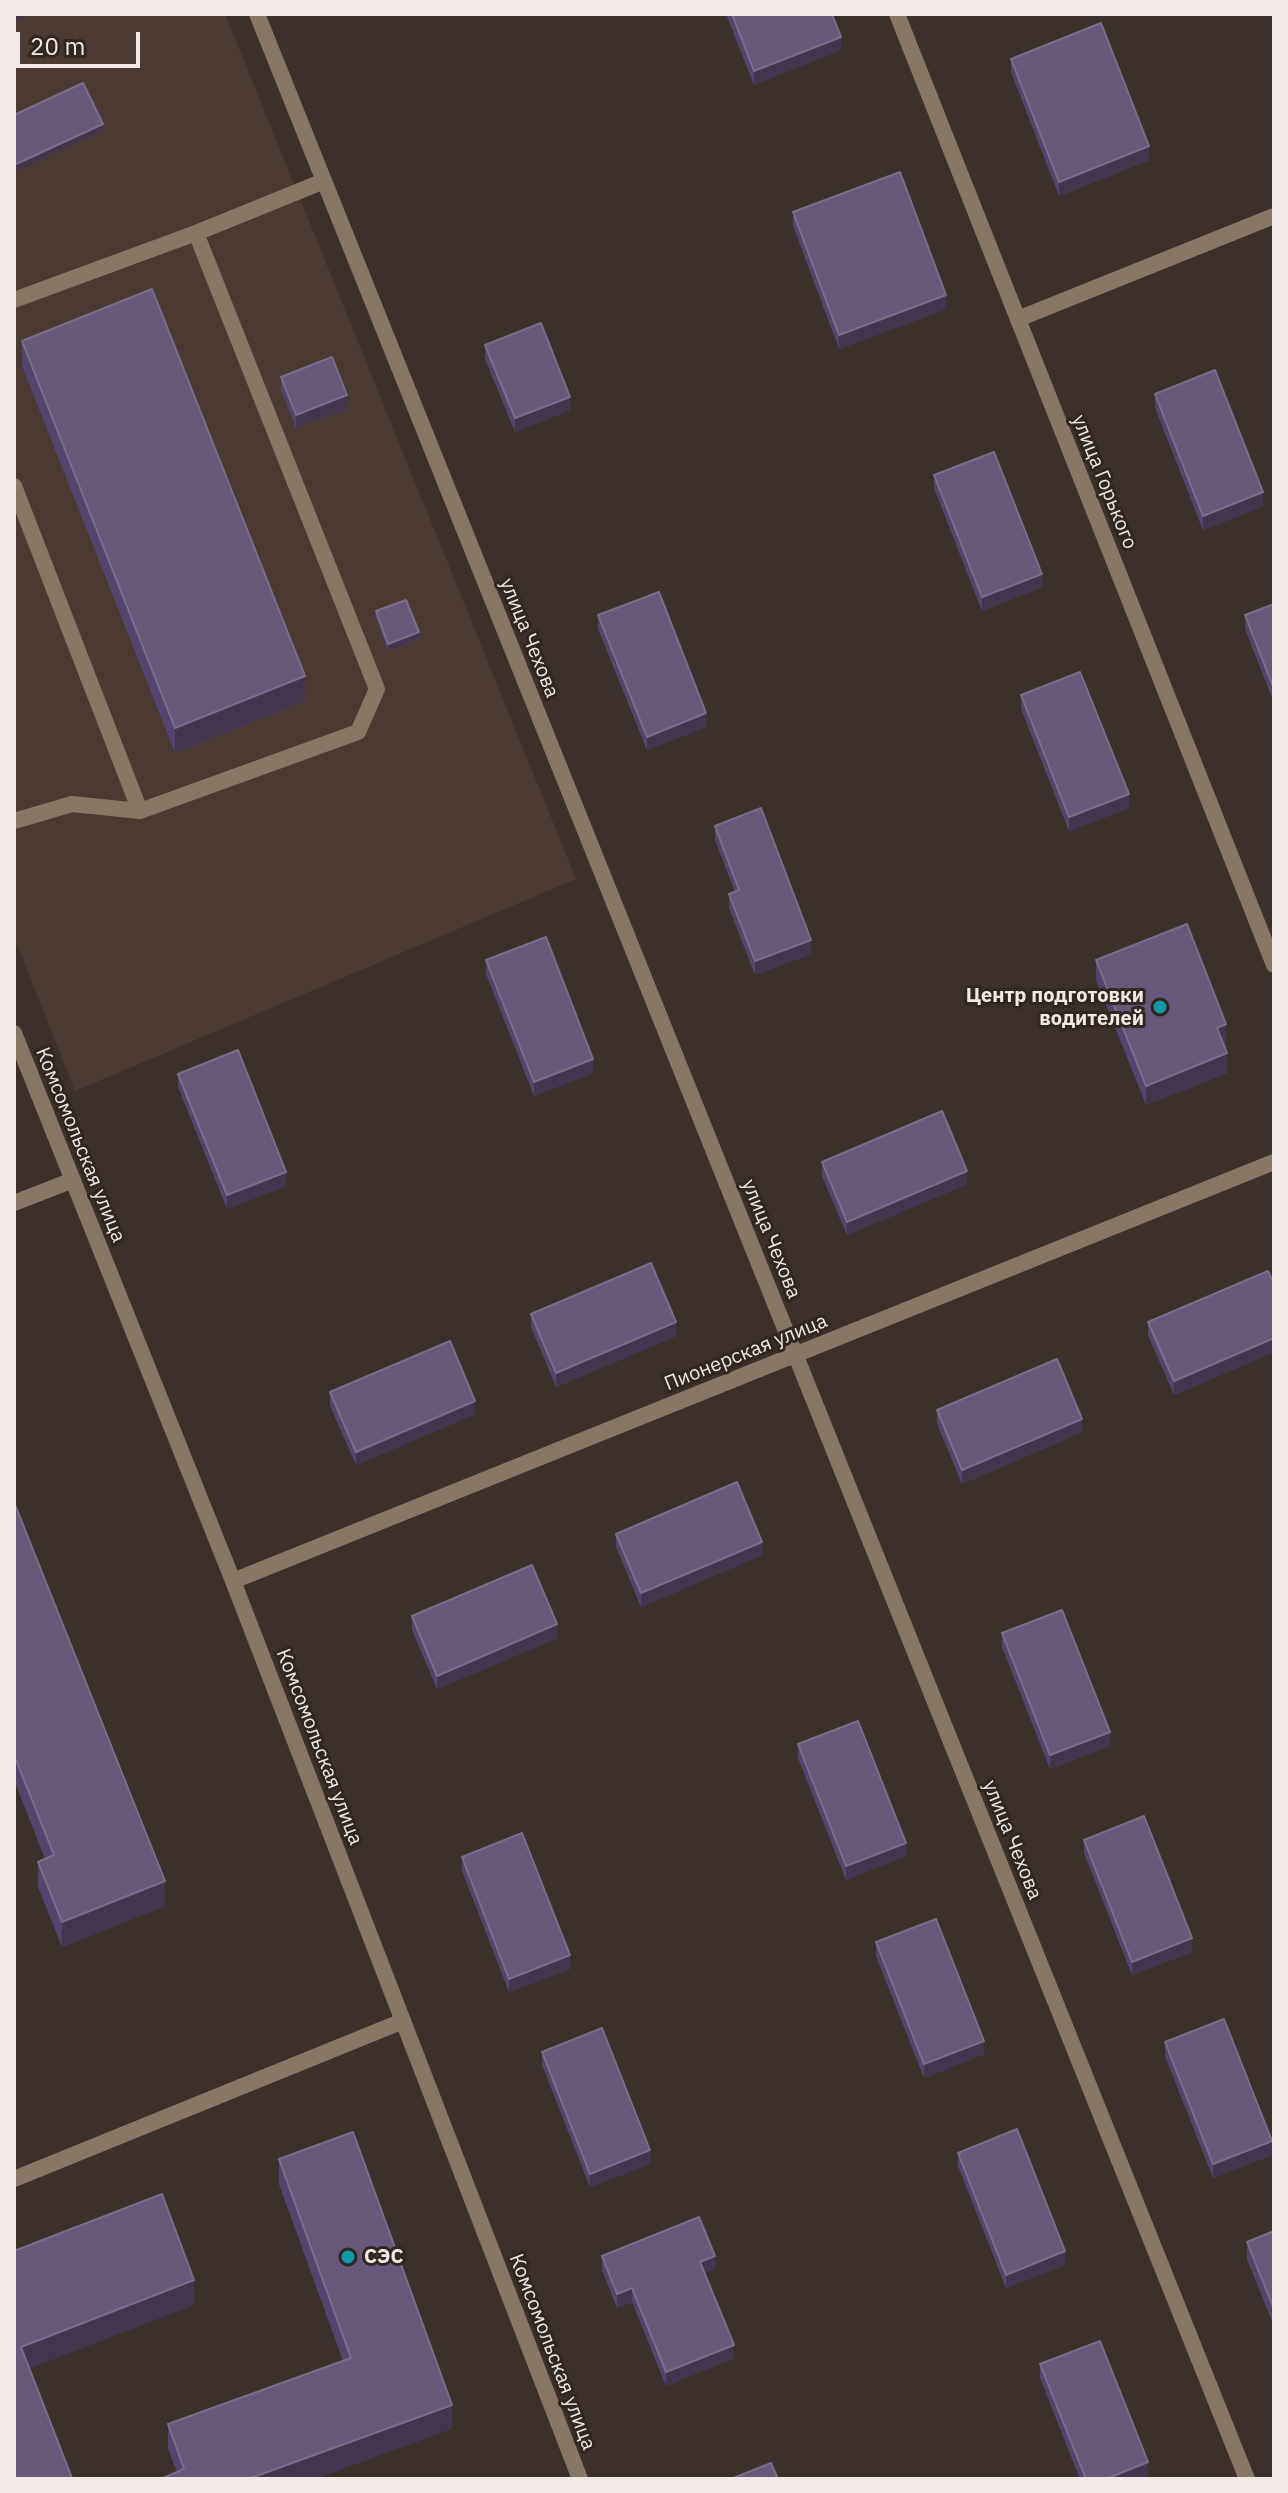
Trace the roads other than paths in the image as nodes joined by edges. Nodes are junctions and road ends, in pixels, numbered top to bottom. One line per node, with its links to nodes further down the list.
1 (257, 14): 3 (street, улица Чехова)
2 (897, 14): 7 (street, улица Горького)
3 (324, 181): 5 (street); 16 (street, улица Чехова)
4 (1274, 216): 7 (street)
5 (196, 233): 6 (street); 9 (street)
6 (14, 300)
7 (1018, 319): 11 (street, улица Горького)
8 (14, 486): 9 (street)
9 (140, 811): 10 (street)
10 (14, 821)
11 (1274, 965)
12 (14, 1033): 14 (street, Комсомольская улица)
13 (1274, 1162): 16 (street, Пионерская улица)
14 (73, 1180): 15 (street); 17 (street, Комсомольская улица)
15 (14, 1203)
16 (795, 1354): 17 (street, Пионерская улица); 21 (street, улица Чехова)
17 (233, 1581): 18 (street, Комсомольская улица)
18 (403, 2021): 19 (street); 20 (street, Комсомольская улица)
19 (14, 2179)
20 (580, 2479)
21 (1247, 2479)

